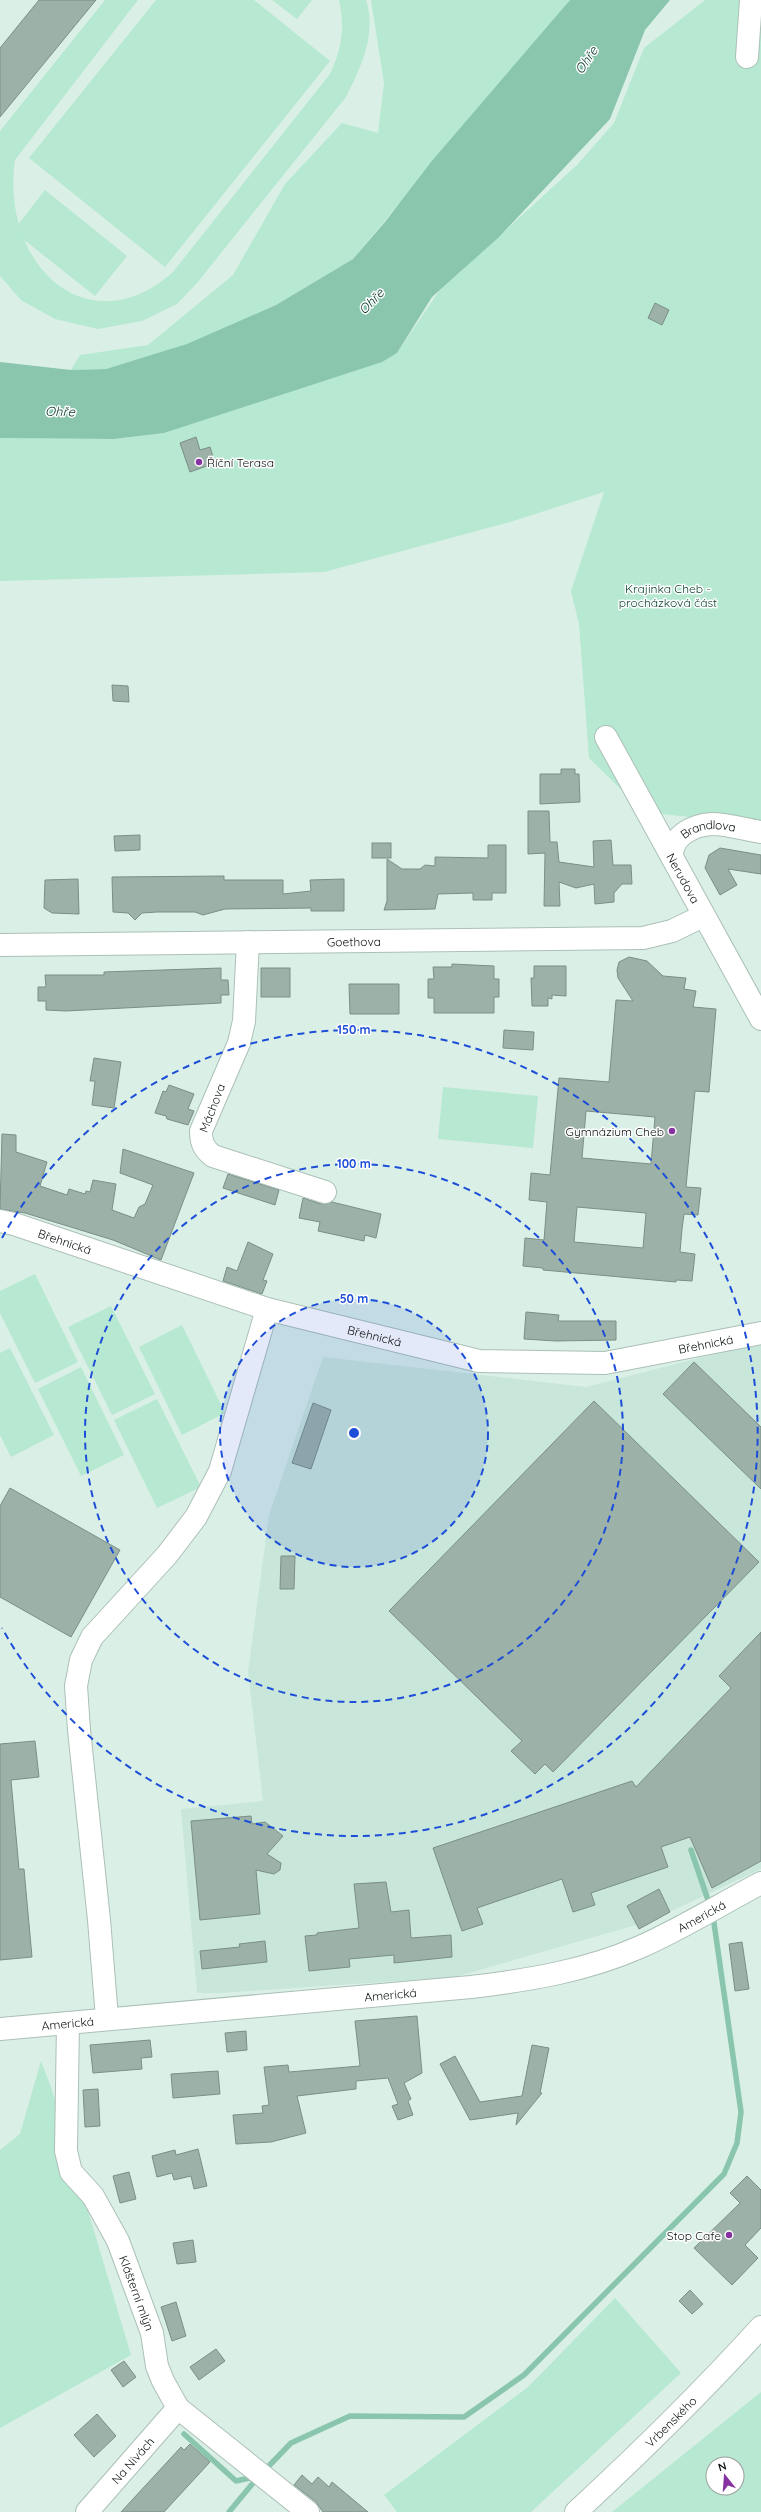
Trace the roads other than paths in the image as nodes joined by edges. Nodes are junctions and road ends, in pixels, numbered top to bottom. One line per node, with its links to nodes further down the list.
1 (751, 0): 2 (street)
2 (747, 57)
3 (606, 737): 5 (street, Nerudova)
4 (761, 832): 5 (street, Brandlova)
5 (672, 857): 6 (street, Nerudova)
6 (703, 916): 7 (street, Goethova); 9 (street, Nerudova)
7 (248, 942): 8 (street, Goethova); 10 (street, Máchova)
8 (0, 945)
9 (761, 1019)
10 (326, 1192)
11 (0, 1221): 12 (street, Břehnická)
12 (267, 1309): 13 (street, Břehnická); 15 (street)
13 (761, 1333)
14 (761, 1882): 15 (street, Americká)
15 (107, 2018): 16 (street, Americká)
16 (68, 2023): 17 (street, Americká); 19 (street, Klášterní mlýn)
17 (0, 2029)
18 (761, 2327): 22 (street, Vrbenského)
19 (178, 2408): 20 (street, Na Nivách); 21 (street, Klášterní mlýn)
20 (87, 2512)
21 (308, 2512)
22 (576, 2512)

